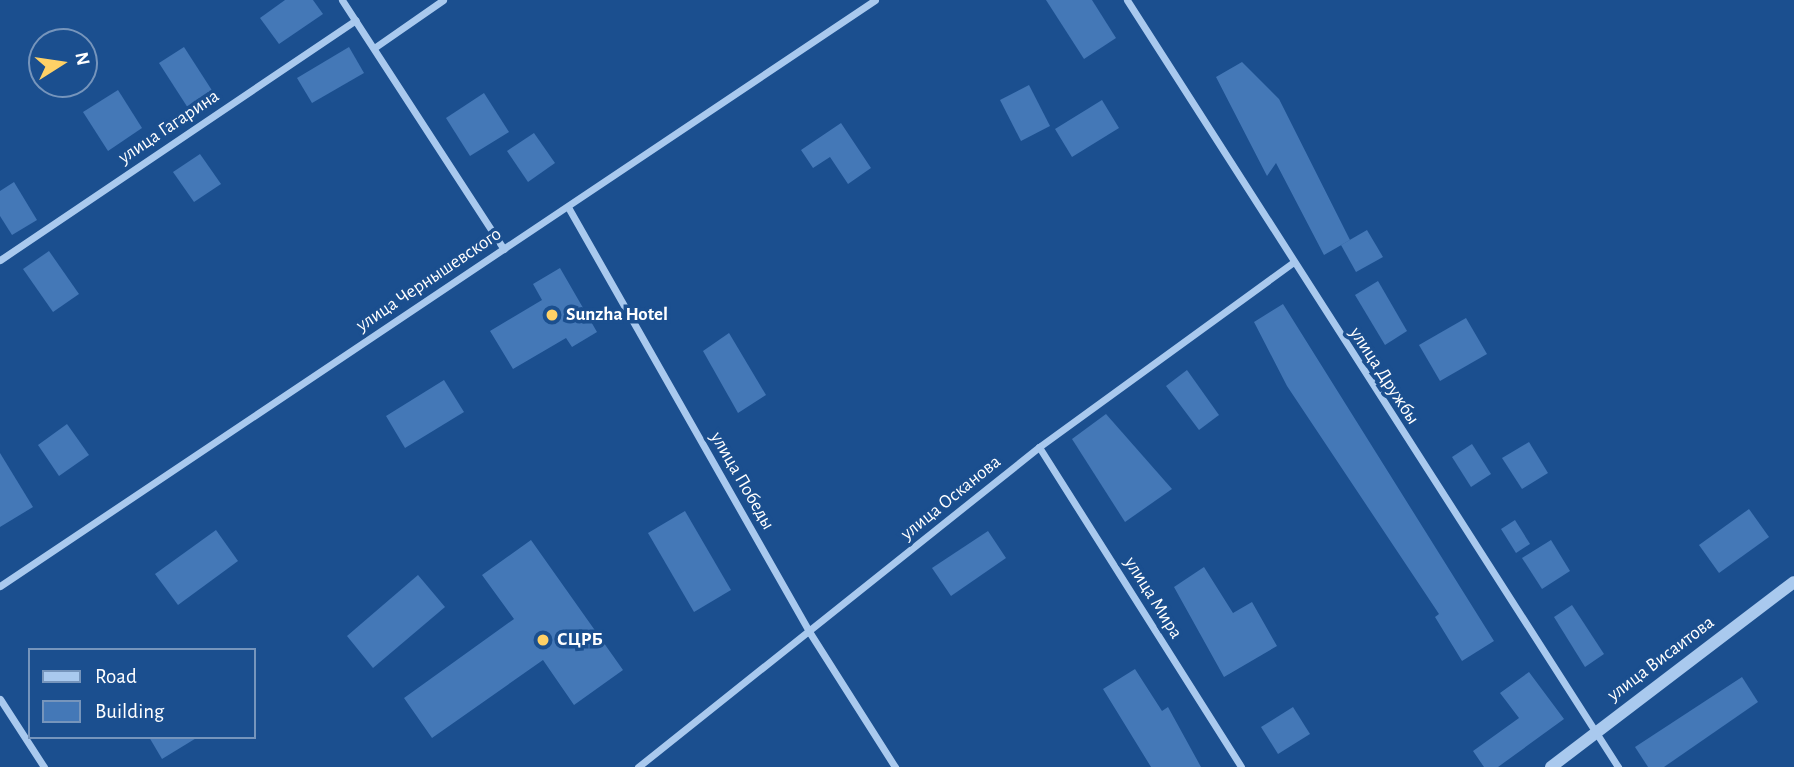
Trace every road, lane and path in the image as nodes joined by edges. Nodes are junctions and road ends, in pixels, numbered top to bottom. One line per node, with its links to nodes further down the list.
1 (342, 0): 5 (street)
2 (443, 0): 6 (street)
3 (875, 0): 7 (street, улица Чернышевского)
4 (1127, 0): 10 (street, улица Дружбы)
5 (356, 20): 6 (street); 9 (street, улица Гагарина)
6 (374, 48): 8 (street)
7 (568, 207): 8 (street, улица Чернышевского); 14 (street, улица Победы)
8 (504, 249): 13 (street, улица Чернышевского)
9 (0, 260)
10 (1292, 263): 11 (street, улица Осканова); 16 (street, улица Дружбы)
11 (1039, 447): 14 (street, улица Осканова); 20 (street, улица Мира)
12 (1794, 582): 16 (street, улица Висаитова)
13 (0, 586)
14 (810, 634): 18 (street, улица Осканова); 19 (street, улица Победы)
15 (0, 699): 17 (street)
16 (1597, 733): 21 (street, улица Висаитова); 22 (street, улица Дружбы)
17 (44, 767)
18 (638, 767)
19 (895, 767)
20 (1241, 767)
21 (1551, 767)
22 (1618, 767)

